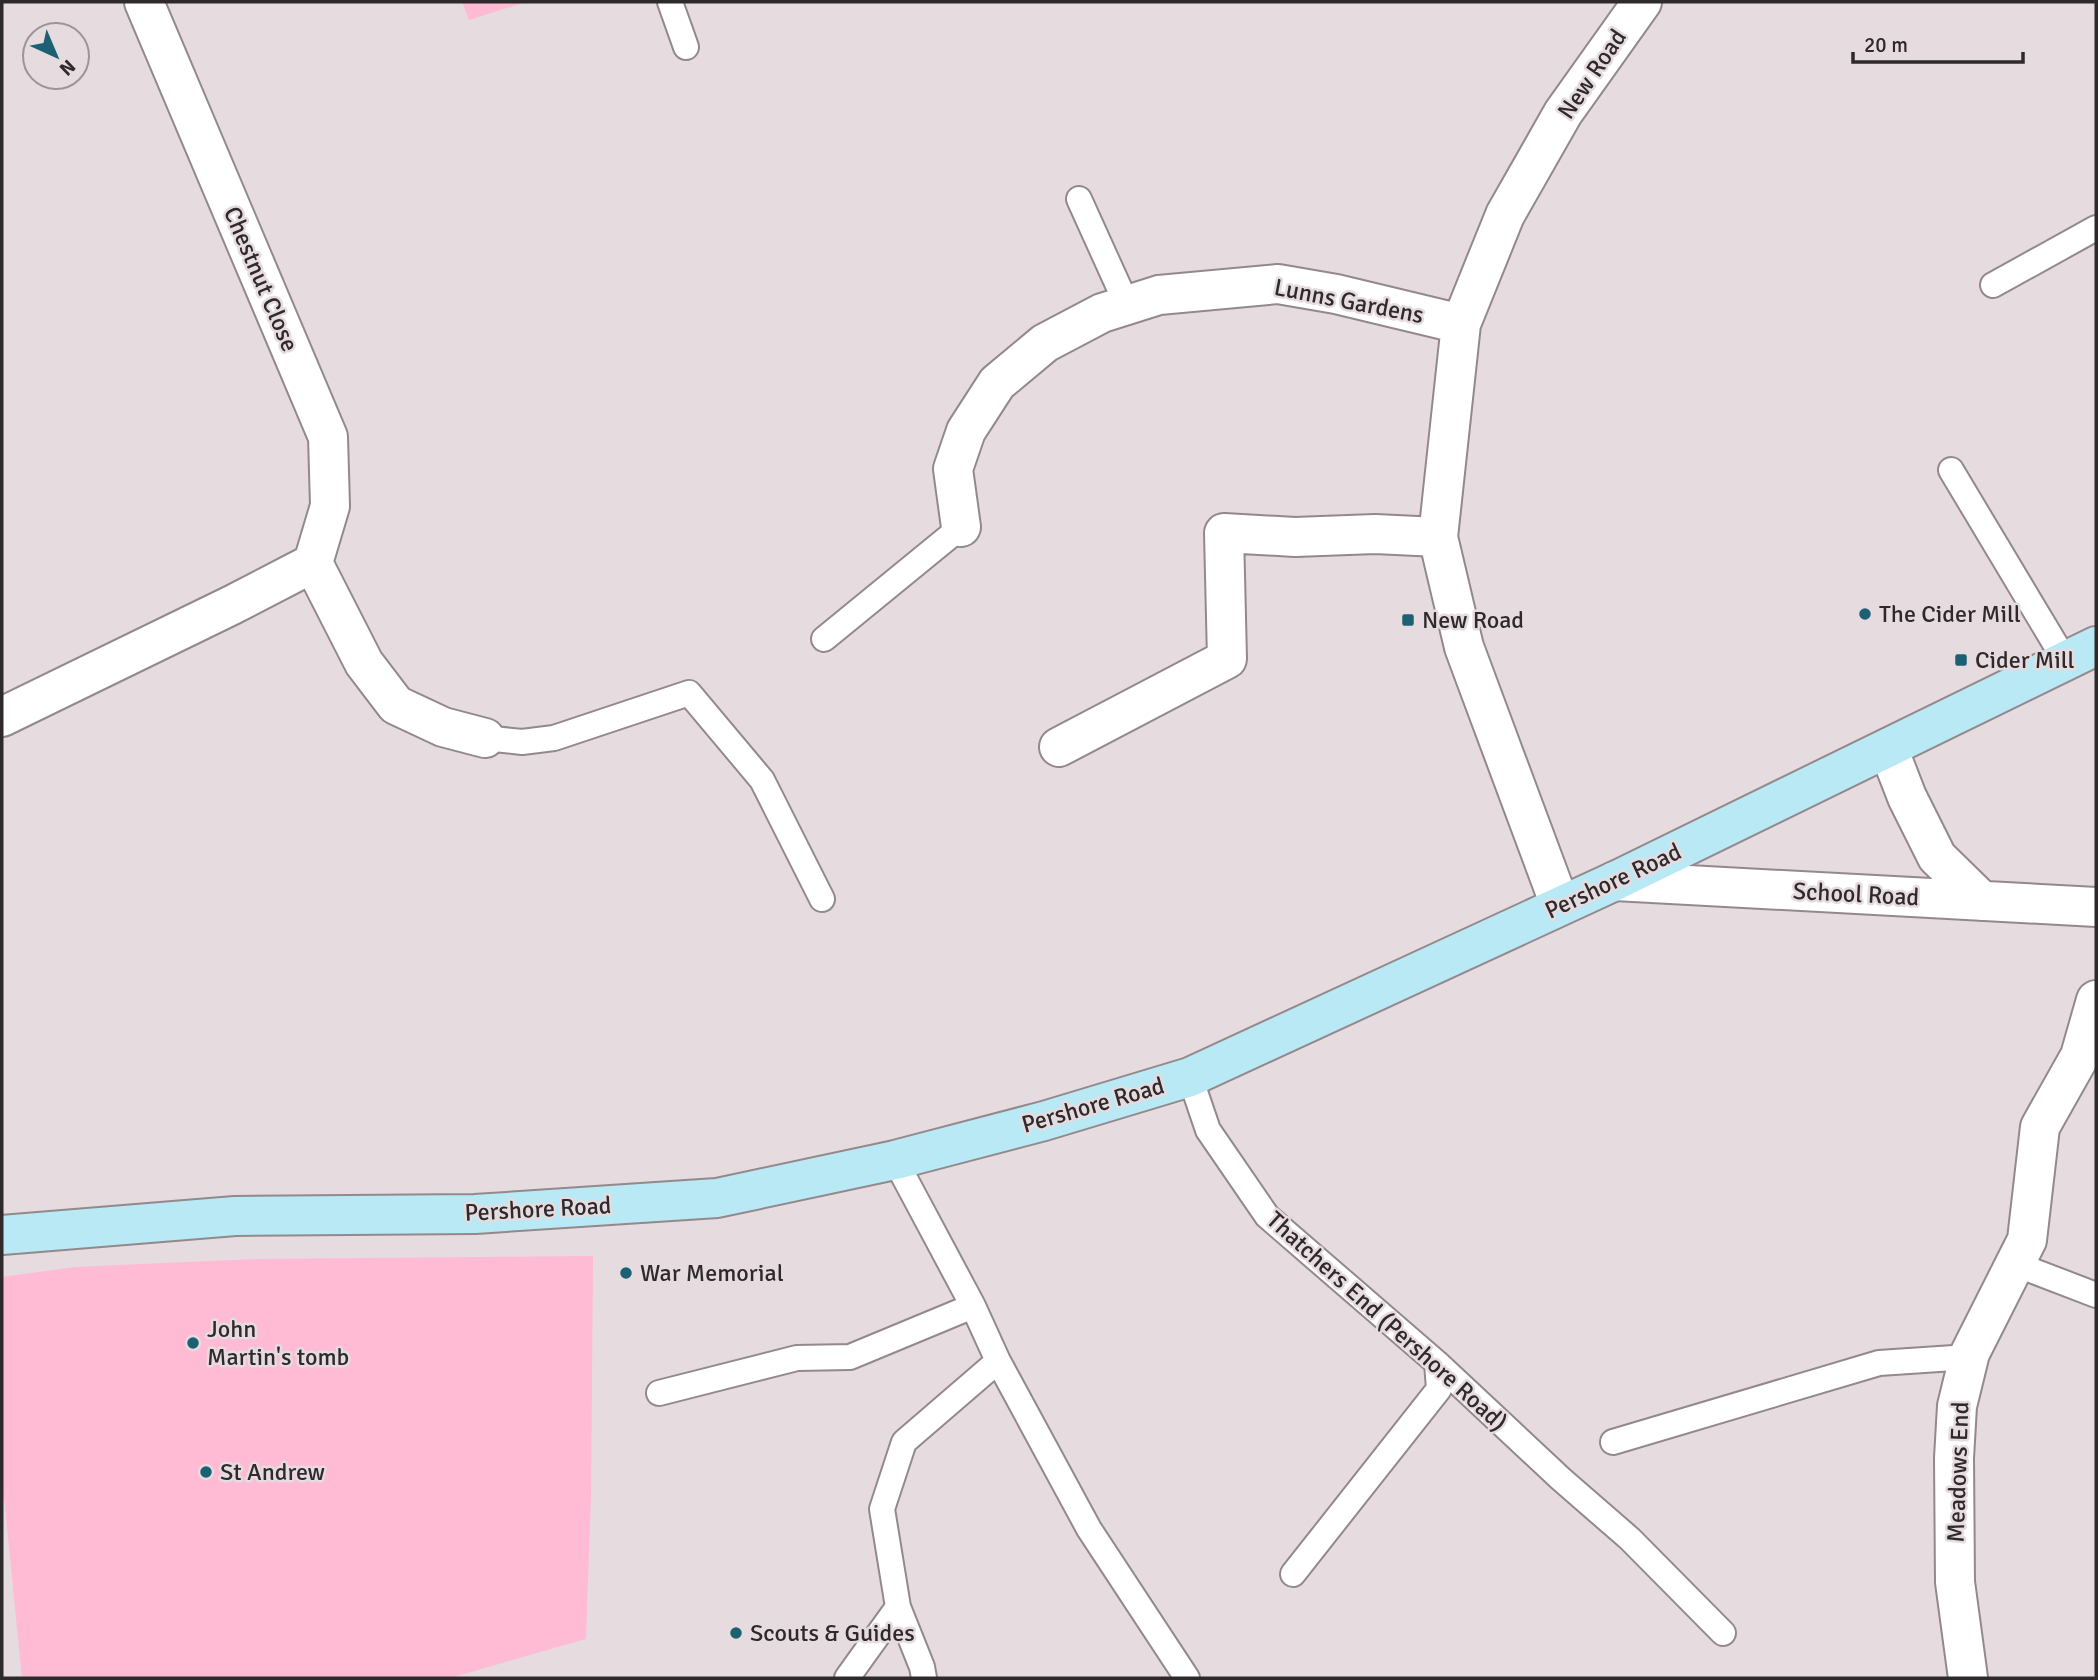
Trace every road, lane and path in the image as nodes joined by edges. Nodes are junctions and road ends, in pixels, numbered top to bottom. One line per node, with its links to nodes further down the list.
1 (144, 2): 13 (street, Chestnut Close)
2 (670, 2): 4 (lane)
3 (1642, 2): 9 (street, New Road)
4 (686, 47)
5 (1079, 199): 8 (lane)
6 (2096, 228): 7 (lane)
7 (1993, 285)
8 (1127, 305): 9 (street, Lunns Gardens); 11 (street, Lunns Gardens)
9 (1461, 324): 12 (street, New Road)
10 (1951, 470): 15 (lane)
11 (961, 527): 14 (lane)
12 (1438, 537): 18 (street); 23 (street, New Road)
13 (313, 563): 16 (street); 17 (street)
14 (824, 639)
15 (2081, 654): 19 (main road, Pershore Road)
16 (2, 718)
17 (485, 738): 21 (lane)
18 (1059, 747)
19 (1888, 748): 20 (main road, Pershore Road); 22 (street)
20 (1615, 881): 22 (street, School Road); 23 (main road, Pershore Road)
21 (822, 899)
22 (1982, 901): 24 (street, School Road)
23 (1560, 905): 26 (main road, Pershore Road)
24 (2096, 907)
25 (2096, 1000): 29 (street, Meadows End)
26 (1190, 1077): 27 (main road, Pershore Road); 34 (lane, Thatchers End (Pershore Road))
27 (895, 1160): 28 (main road, Pershore Road); 31 (lane)
28 (2, 1235)
29 (2015, 1264): 30 (lane); 32 (street, Meadows End)
30 (2096, 1295)
31 (973, 1306): 33 (lane); 35 (lane)
32 (1969, 1357): 36 (lane); 43 (street, Meadows End)
33 (998, 1361): 38 (lane); 42 (lane)
34 (1437, 1363): 37 (lane); 39 (lane, Thatchers End (Pershore Road))
35 (659, 1393)
36 (1614, 1441)
37 (1293, 1574)
38 (898, 1607): 40 (lane); 41 (lane)
39 (1723, 1633)
40 (847, 1678)
41 (924, 1678)
42 (1187, 1678)
43 (1968, 1678)

